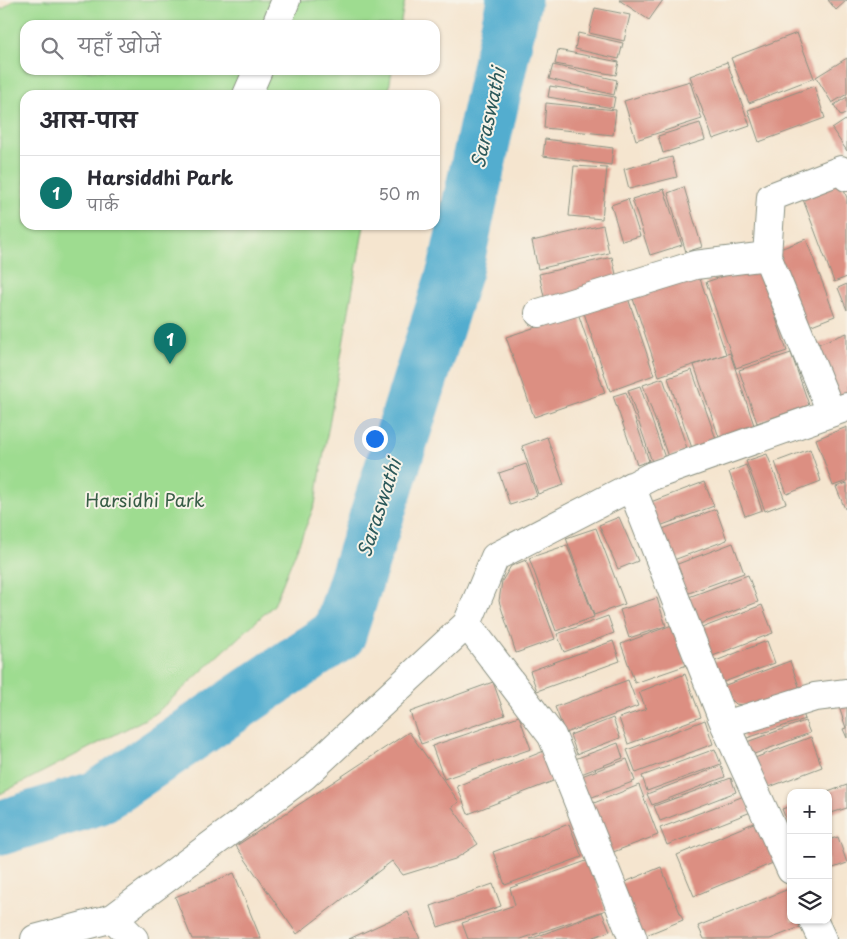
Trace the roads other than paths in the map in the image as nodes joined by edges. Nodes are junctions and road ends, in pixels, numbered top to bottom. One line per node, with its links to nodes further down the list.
1 (286, 0): 2 (street)
2 (278, 20)
3 (256, 75): 4 (street)
4 (249, 90)
5 (847, 177): 6 (street)
6 (767, 256): 7 (street); 8 (street)
7 (539, 313)
8 (839, 410): 9 (street)
9 (631, 486): 10 (street); 12 (street)
10 (467, 624): 14 (street); 18 (street)
11 (847, 693): 12 (street)
12 (725, 725): 13 (street)
13 (787, 861)
14 (113, 918): 16 (street); 17 (street)
15 (815, 924): 19 (street)
16 (35, 939)
17 (134, 939)
18 (633, 939)
19 (822, 939)

